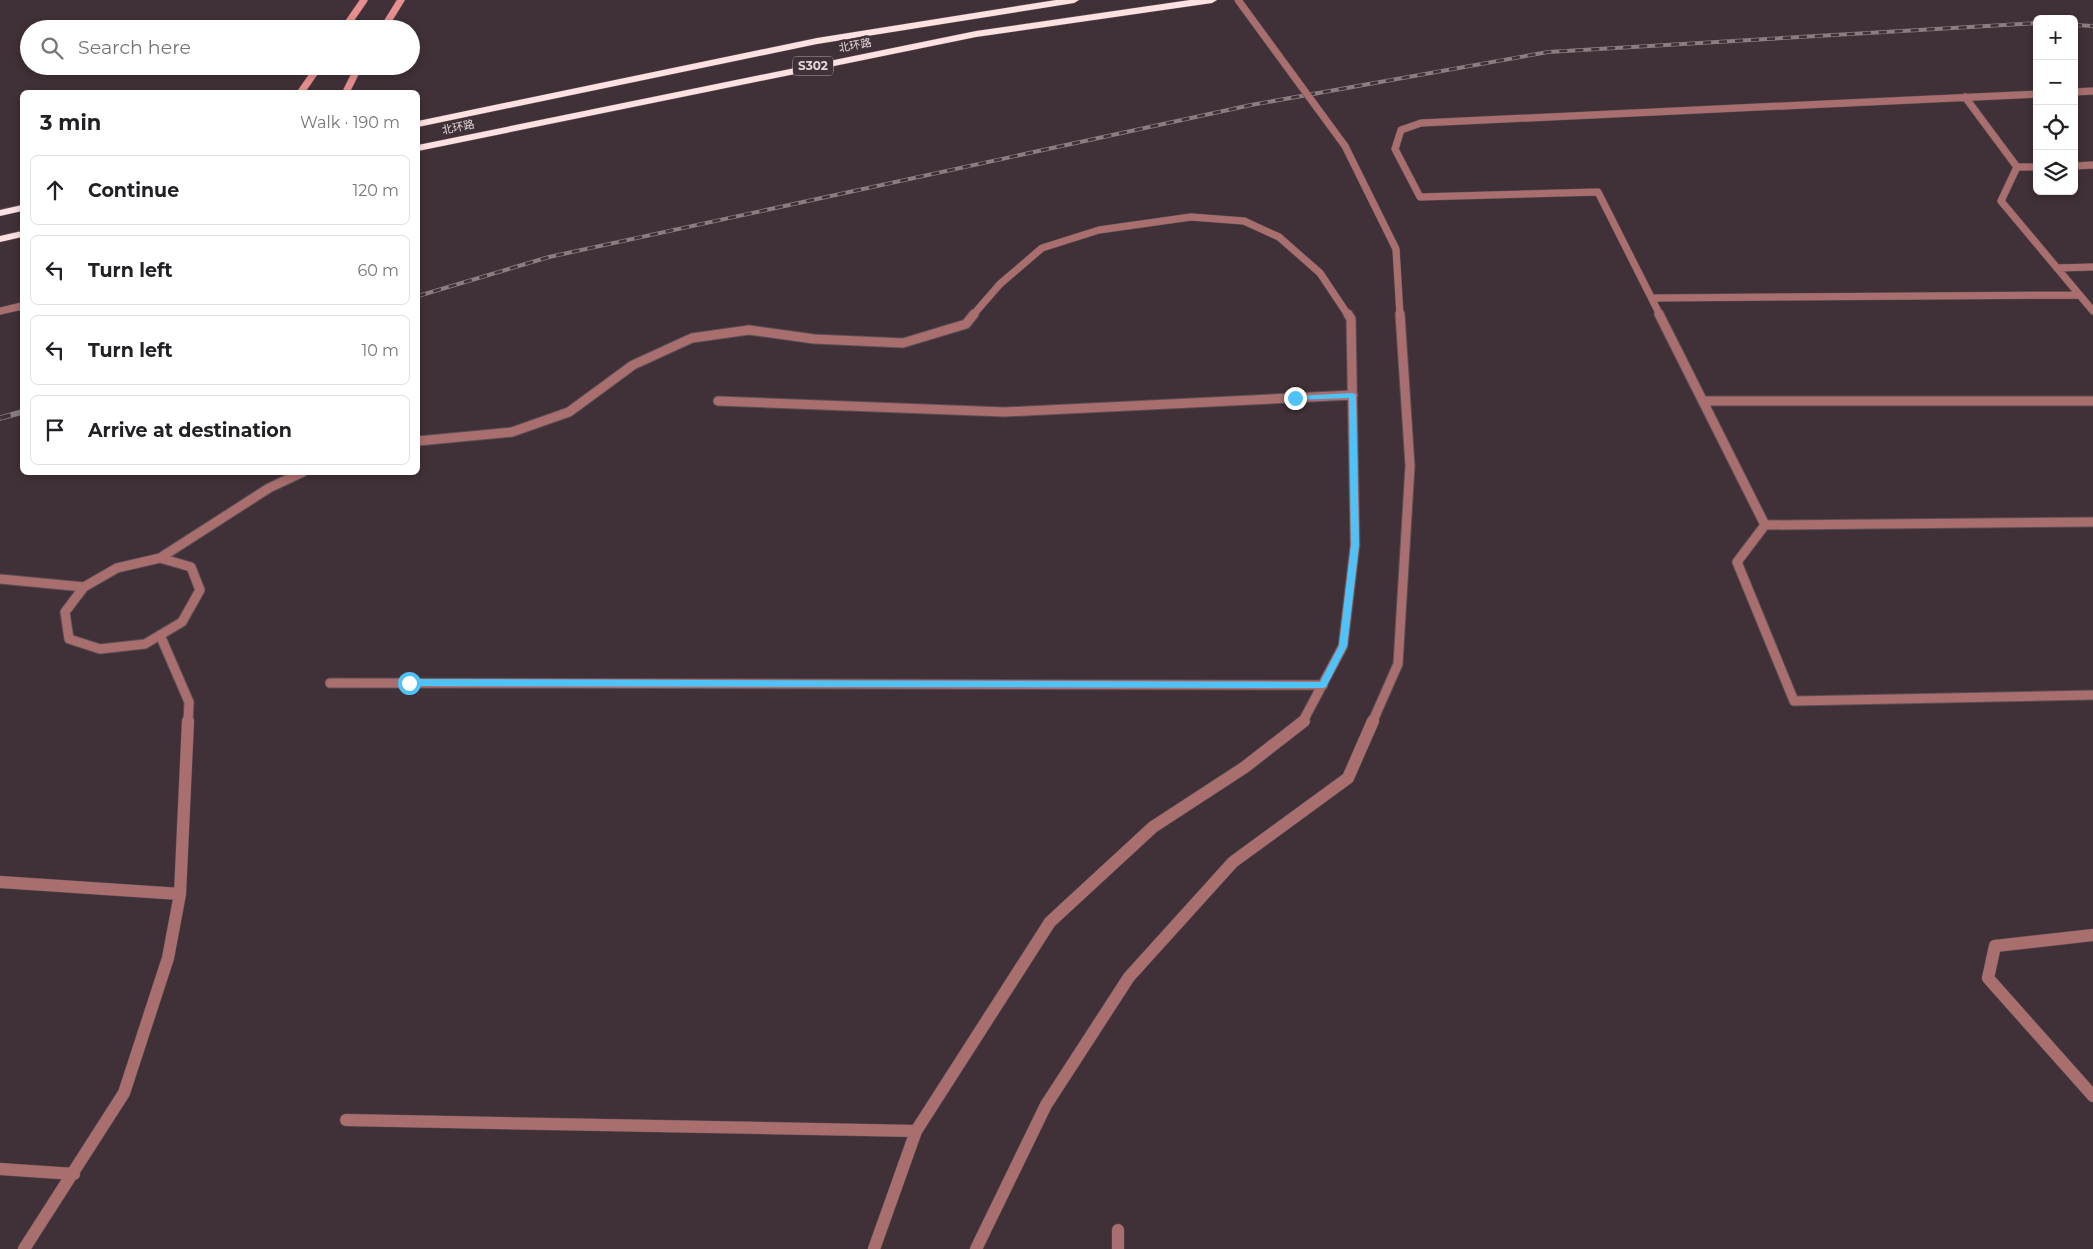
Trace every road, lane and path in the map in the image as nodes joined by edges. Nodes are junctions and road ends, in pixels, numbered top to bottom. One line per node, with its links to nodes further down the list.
1 (364, 0): 6 (street)
2 (401, 0): 7 (street)
3 (1074, 0): 16 (highway, 北环路 / S302)
4 (1212, 0): 17 (highway, 北环路 / S302)
5 (1238, 0): 59 (street, bridge)
6 (350, 20)
7 (388, 20)
8 (313, 75): 10 (street)
9 (354, 75): 11 (street)
10 (302, 90)
11 (347, 90)
12 (2093, 91): 13 (street)
13 (2078, 92)
14 (2033, 94): 15 (street)
15 (1965, 97): 20 (street); 29 (street)
16 (420, 124)
17 (420, 148)
18 (2093, 165): 19 (street)
19 (2078, 166)
20 (2017, 167): 21 (street); 27 (street)
21 (2033, 167)
22 (20, 208): 23 (highway)
23 (0, 213)
24 (20, 234): 25 (highway)
25 (0, 239)
26 (2093, 267): 27 (street)
27 (2057, 268): 28 (street)
28 (2080, 294): 29 (street); 31 (street)
29 (1652, 298): 35 (street)
30 (20, 306): 32 (street)
31 (2093, 310)
32 (0, 311)
33 (1353, 395): 34 (street); 37 (street); 46 (street)
34 (718, 401)
35 (1704, 401): 36 (street); 40 (street)
36 (2093, 401)
37 (420, 441)
38 (297, 475): 41 (street)
39 (2093, 522): 40 (street)
40 (1765, 525): 47 (street)
41 (160, 558): 43 (street); 44 (street)
42 (0, 579): 43 (street)
43 (84, 587): 44 (street)
44 (160, 635): 49 (street)
45 (330, 682): 46 (street)
46 (1323, 685): 53 (street)
47 (2093, 695)
48 (0, 882): 49 (street)
49 (180, 894): 55 (street)
50 (2093, 935): 51 (street)
51 (2093, 1096)
52 (346, 1120): 53 (street)
53 (916, 1132): 58 (street)
54 (0, 1169): 55 (street)
55 (74, 1174): 57 (street)
56 (1118, 1230): 60 (street)
57 (24, 1249)
58 (874, 1249)
59 (976, 1249)
60 (1118, 1249)

